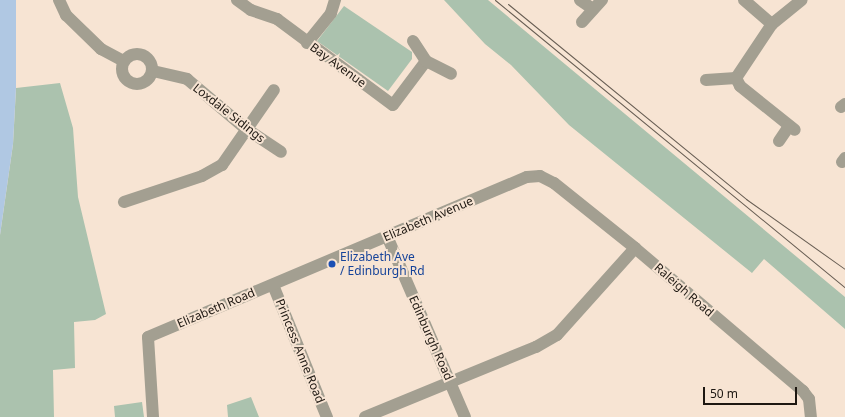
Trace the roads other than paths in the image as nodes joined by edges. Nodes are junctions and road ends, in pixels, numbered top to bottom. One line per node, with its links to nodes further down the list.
1 (59, 0): 12 (street)
2 (237, 0): 11 (street, Bay Avenue)
3 (335, 0): 11 (street)
4 (580, 0): 7 (street)
5 (744, 0): 9 (street)
6 (802, 0): 9 (street)
7 (597, 4): 8 (street)
8 (582, 22)
9 (772, 24): 16 (street)
10 (413, 41): 13 (street)
11 (307, 43): 13 (street, Bay Avenue)
12 (124, 61): 14 (street); 14 (street)
13 (426, 61): 15 (street)
14 (153, 71): 19 (street, Loxdale Sidings)
15 (451, 74)
16 (736, 78): 17 (street); 20 (street)
17 (706, 80)
18 (274, 90): 19 (street)
19 (245, 128): 21 (street, Loxdale Sidings); 23 (street)
20 (779, 141)
21 (281, 152)
22 (540, 176): 24 (street, Elizabeth Avenue); 25 (street, Raleigh Road)
23 (124, 202)
24 (387, 236): 26 (street, Elizabeth Avenue); 27 (street, Edinburgh Road)
25 (635, 248): 27 (street); 32 (street, Raleigh Road)
26 (273, 285): 28 (street, Elizabeth Road); 29 (street, Princess Anne Road)
27 (450, 381): 30 (street); 31 (street, Edinburgh Road)
28 (153, 417)
29 (327, 417)
30 (365, 417)
31 (465, 417)
32 (811, 417)

